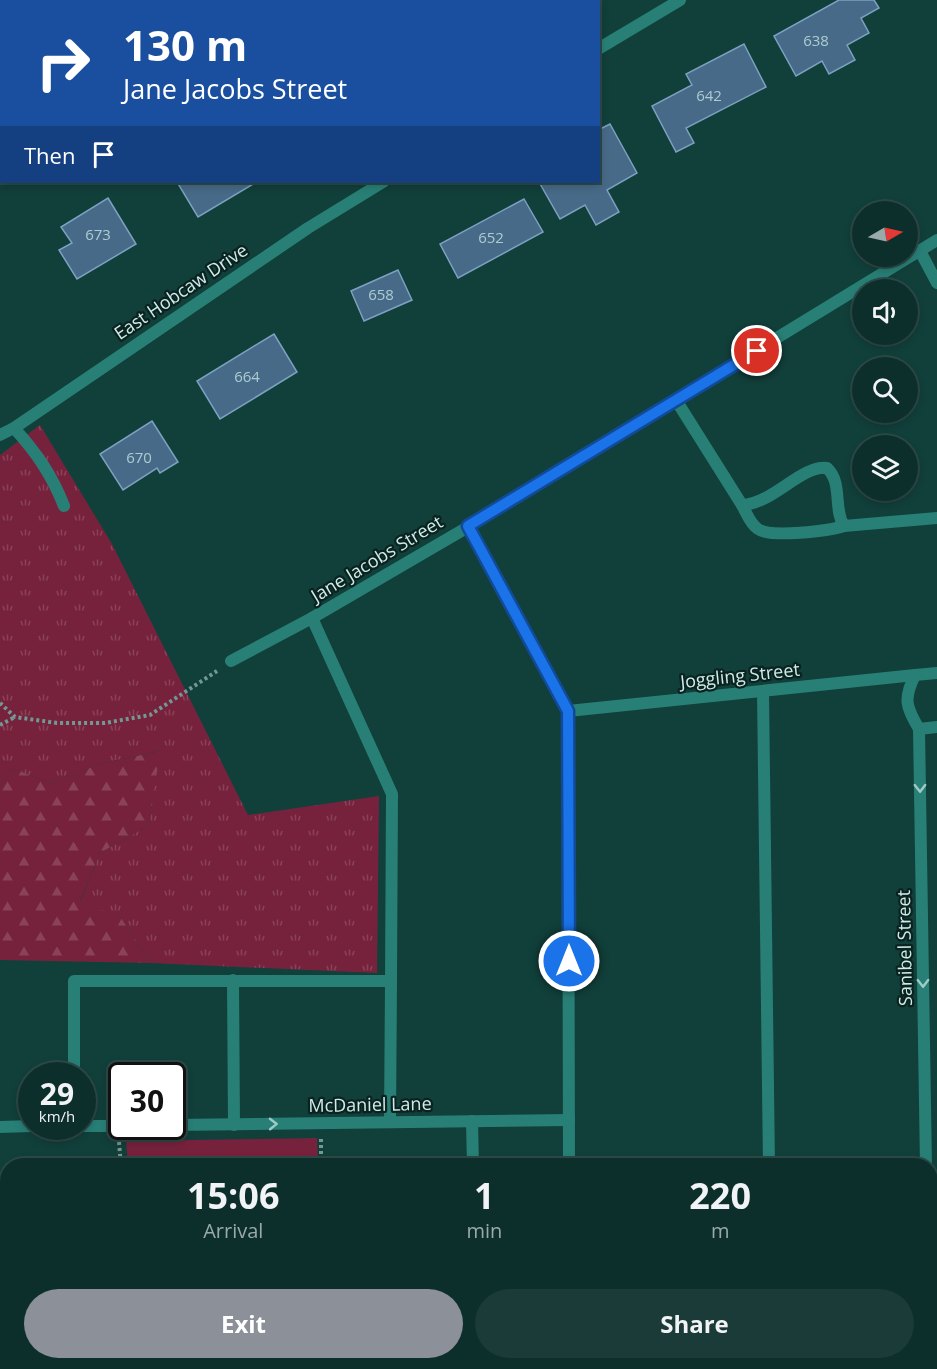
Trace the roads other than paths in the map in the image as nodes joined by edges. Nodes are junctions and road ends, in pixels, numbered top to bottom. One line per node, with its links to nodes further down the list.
1 (680, 0): 2 (street)
2 (600, 48)
3 (381, 183): 8 (street, East Hobcaw Drive)
4 (937, 240): 5 (street, Jane Jacobs Street)
5 (920, 251): 6 (street); 7 (street, Jane Jacobs Street)
6 (937, 283)
7 (676, 400): 10 (street); 13 (street, Jane Jacobs Street)
8 (14, 428): 9 (street, East Hobcaw Drive); 11 (street)
9 (0, 435)
10 (742, 505): 14 (street); 14 (street)
11 (64, 506)
12 (937, 518): 14 (street)
13 (468, 526): 15 (street, Jane Jacobs Street); 20 (street)
14 (844, 526)
15 (312, 618): 16 (street, Jane Jacobs Street); 24 (street)
16 (231, 661)
17 (937, 673): 18 (street, Joggling Street)
18 (915, 675): 19 (street, Joggling Street); 22 (street)
19 (764, 692): 20 (street, Joggling Street); 35 (street)
20 (568, 711): 26 (street)
21 (937, 727): 22 (street)
22 (920, 729): 36 (street, Sanibel Street, one-way to 36)
23 (233, 980): 24 (street); 25 (street); 30 (street)
24 (390, 981): 28 (street)
25 (74, 1062)
26 (569, 1120): 27 (street, McDaniel Lane); 34 (street)
27 (472, 1121): 28 (street, McDaniel Lane); 33 (street)
28 (390, 1122): 30 (street, McDaniel Lane, one-way to 28)
29 (186, 1125): 30 (street, McDaniel Lane)
30 (234, 1125)
31 (18, 1126): 32 (street)
32 (0, 1127)
33 (473, 1158)
34 (569, 1158)
35 (769, 1158)
36 (929, 1158)

